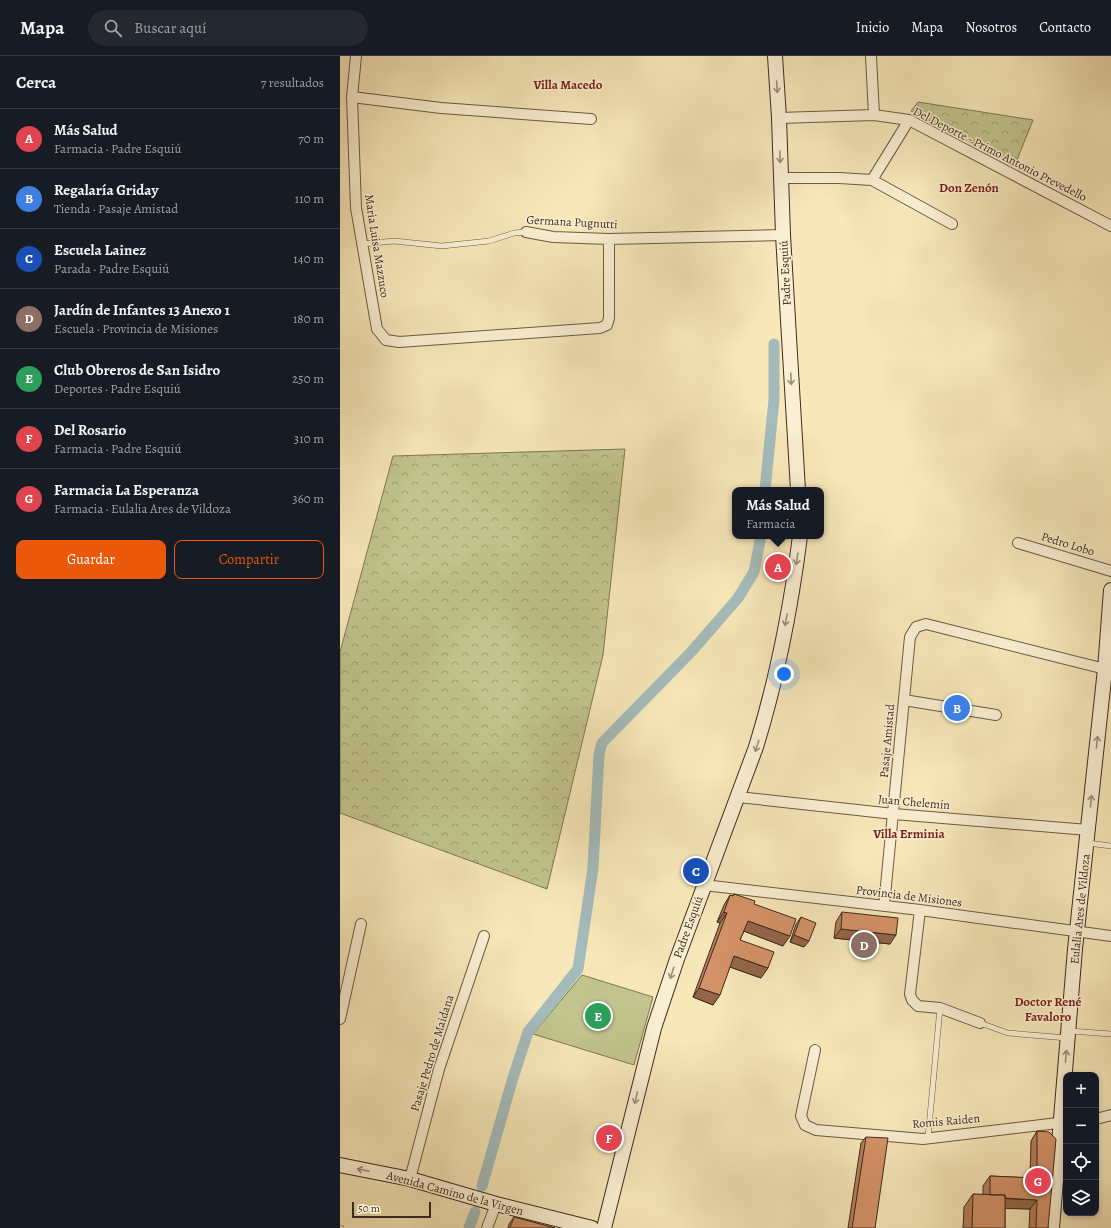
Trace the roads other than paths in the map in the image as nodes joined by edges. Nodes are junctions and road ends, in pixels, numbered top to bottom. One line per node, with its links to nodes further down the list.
1 (356, 56): 4 (street, Maria Luisa Mazzuco)
2 (775, 56): 6 (street, Padre Esquiú, one-way to 6)
3 (871, 56): 5 (street)
4 (352, 97): 7 (street); 16 (street, Maria Luisa Mazzuco)
5 (874, 115): 6 (street, Del Deporte - Primo Antonio Prevedello); 8 (street, Del Deporte - Primo Antonio Prevedello)
6 (779, 118): 9 (street, Padre Esquiú, one-way to 9)
7 (591, 119)
8 (909, 120): 10 (street); 12 (street, Del Deporte - Primo Antonio Prevedello)
9 (781, 178): 10 (street); 14 (street, Padre Esquiú)
10 (872, 180): 11 (street)
11 (952, 224)
12 (1111, 226)
13 (526, 232): 15 (street, Germana Pugnutti); 16 (lane, Germana Pugnutti)
14 (783, 235): 15 (street, Germana Pugnutti); 17 (street, Padre Esquiú, one-way to 17)
15 (609, 239): 16 (street, Maria Luisa Mazzuco)
16 (362, 244)
17 (798, 487)
18 (800, 539): 25 (street, Padre Esquiú, one-way to 25)
19 (1018, 543): 20 (street, Pedro Lobo)
20 (1111, 571)
21 (1111, 590): 22 (street, Eulalia Ares de Vildoza)
22 (1105, 669): 23 (street, Pasaje Amistad); 27 (street, Eulalia Ares de Vildoza, one-way to 22)
23 (904, 700): 24 (street); 26 (street, Pasaje Amistad)
24 (996, 715)
25 (738, 797): 26 (street, Juan Chelemín); 29 (street, Padre Esquiú)
26 (894, 814): 27 (street, Juan Chelemín); 30 (street, Pasaje Amistad)
27 (1087, 837): 28 (lane); 33 (street, Eulalia Ares de Vildoza)
28 (1111, 846)
29 (704, 885): 30 (street, Provincia de Misiones); 52 (street, Padre Esquiú, one-way to 52)
30 (884, 906): 31 (street, Provincia de Misiones)
31 (920, 910): 33 (street, Provincia de Misiones); 36 (street)
32 (361, 924): 37 (street)
33 (1077, 931): 35 (street, Provincia de Misiones); 39 (street, Eulalia Ares de Vildoza)
34 (484, 936): 48 (street, Pasaje Pedro de Maidana)
35 (1111, 936)
36 (940, 1008): 38 (street); 46 (lane)
37 (340, 1019)
38 (980, 1023): 39 (lane)
39 (1068, 1034): 40 (lane); 42 (street, Eulalia Ares de Vildoza, one-way to 39)
40 (1111, 1034)
41 (815, 1050): 46 (street, Romis Raiden)
42 (1064, 1108)
43 (1111, 1115): 44 (street)
44 (1099, 1118)
45 (1063, 1122): 46 (street, Romis Raiden); 53 (street, Eulalia Ares de Vildoza)
46 (928, 1138)
47 (340, 1165): 48 (street, Avenida Camino de la Virgen, one-way to 47)
48 (410, 1179): 49 (street, Avenida Camino de la Virgen)
49 (496, 1204): 50 (street); 51 (street, Avenida Camino de la Virgen)
50 (487, 1228)
51 (592, 1228)
52 (604, 1228)
53 (1052, 1228)

